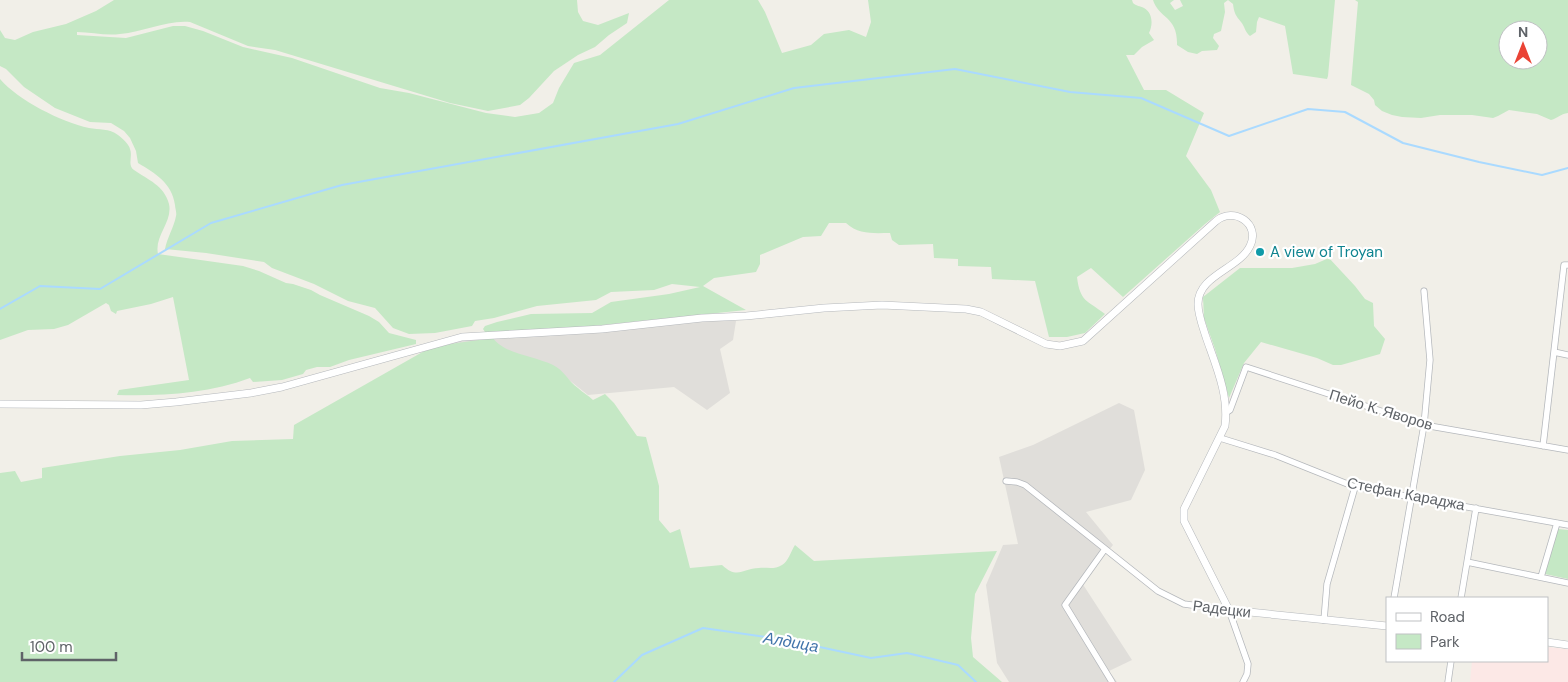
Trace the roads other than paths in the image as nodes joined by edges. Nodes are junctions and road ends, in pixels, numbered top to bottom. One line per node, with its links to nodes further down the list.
1 (1568, 265): 3 (street)
2 (1424, 291): 7 (street)
3 (1554, 352): 4 (street); 9 (street)
4 (1568, 354)
5 (0, 404): 6 (street)
6 (1227, 412): 7 (street, Пейо К. Яворов); 8 (street)
7 (1424, 425): 9 (street, Пейо К. Яворов); 13 (street)
8 (1220, 438): 12 (street, Стефан Караджа); 23 (street)
9 (1543, 446): 10 (street, Пейо К. Яворов)
10 (1568, 450)
11 (1006, 481): 17 (street, Радецки)
12 (1355, 487): 13 (street, Стефан Караджа); 24 (street)
13 (1411, 497): 14 (street, Стефан Караджа); 21 (street)
14 (1476, 508): 15 (street, Стефан Караджа); 18 (street)
15 (1557, 523): 16 (street, Стефан Караджа); 19 (street)
16 (1568, 525)
17 (1105, 549): 23 (street, Радецки); 29 (street)
18 (1467, 562): 19 (street); 22 (street)
19 (1541, 577): 20 (street)
20 (1568, 583)
21 (1394, 597)
22 (1461, 597)
23 (1229, 610): 24 (street, Радецки); 30 (street)
24 (1324, 620): 25 (street, Радецки)
25 (1386, 626)
26 (1548, 642): 27 (street)
27 (1568, 644)
28 (1451, 662): 31 (street)
29 (1112, 682)
30 (1243, 682)
31 (1448, 682)

